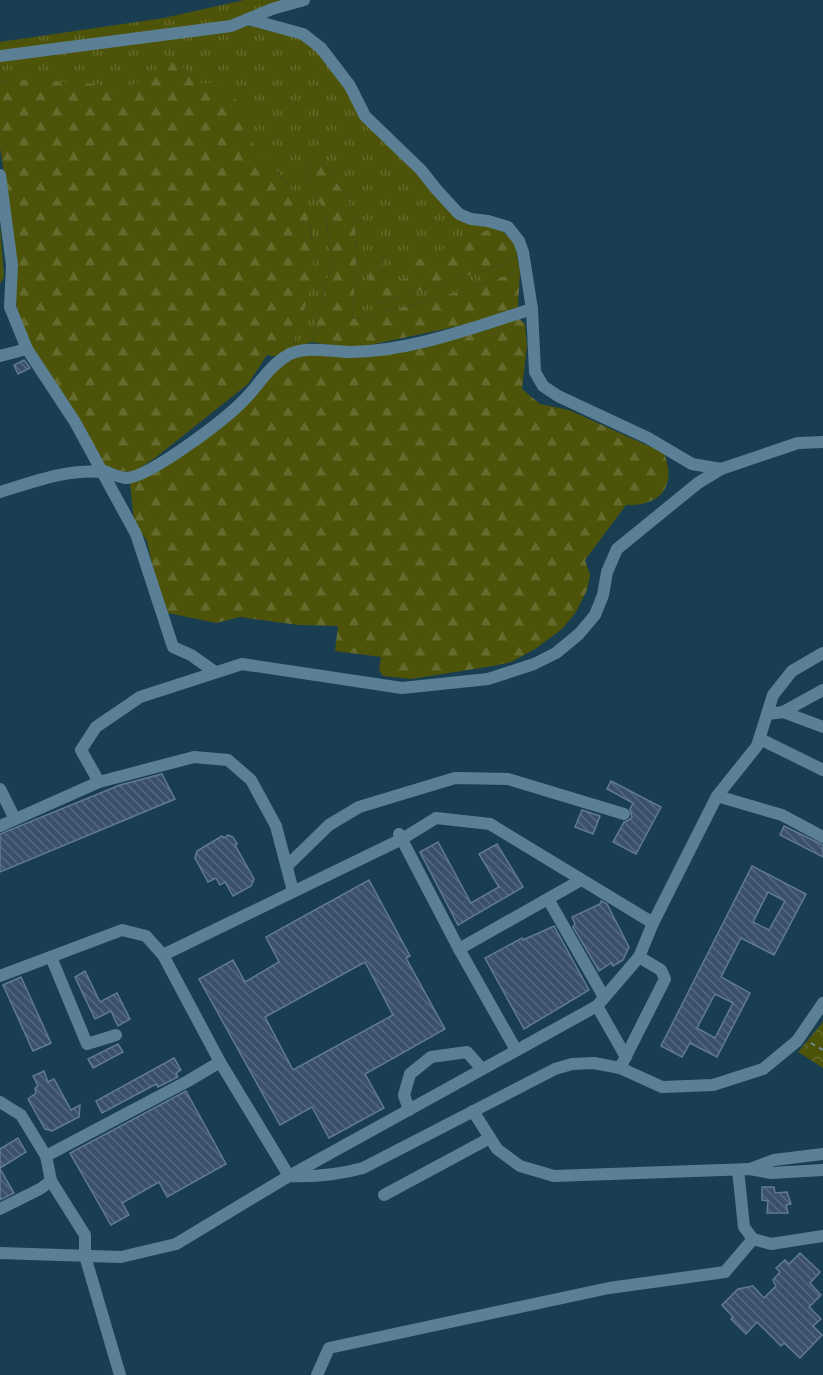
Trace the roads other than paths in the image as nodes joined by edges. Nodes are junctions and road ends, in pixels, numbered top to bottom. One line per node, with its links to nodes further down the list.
1 (304, 0): 2 (street)
2 (248, 19): 3 (street); 7 (street)
3 (0, 56)
4 (0, 175): 5 (street)
5 (1, 193): 6 (street)
6 (5, 289): 8 (street)
7 (532, 309): 11 (street); 12 (street)
8 (27, 349): 9 (street); 12 (street)
9 (0, 356)
10 (823, 442): 11 (street)
11 (721, 469): 15 (street)
12 (101, 471): 13 (street); 15 (street)
13 (0, 492)
14 (823, 653): 18 (street)
15 (214, 672): 22 (street)
16 (823, 690): 17 (street)
17 (783, 712): 18 (street); 19 (street)
18 (768, 714): 20 (street)
19 (823, 727)
20 (760, 739): 21 (street); 24 (street)
21 (823, 770)
22 (99, 782): 26 (street); 30 (street)
23 (0, 789): 26 (street)
24 (717, 796): 29 (street); 34 (street)
25 (624, 814): 30 (street)
26 (15, 819): 27 (street)
27 (0, 826)
28 (400, 836): 31 (street); 32 (street); 35 (street)
29 (823, 837)
30 (287, 866): 32 (street)
31 (581, 880): 33 (street); 34 (street)
32 (293, 891): 36 (street)
33 (548, 899): 35 (street); 40 (street)
34 (654, 923): 38 (street)
35 (459, 949): 43 (street)
36 (163, 955): 37 (street); 44 (street)
37 (51, 957): 39 (street); 42 (street)
38 (639, 957): 40 (street); 45 (street)
39 (0, 976)
40 (601, 1001): 43 (street); 45 (street)
41 (823, 1003): 45 (street)
42 (116, 1035)
43 (516, 1050): 46 (street)
44 (220, 1062): 52 (street); 55 (street)
45 (623, 1062): 49 (street)
46 (482, 1069): 48 (street); 48 (street)
47 (0, 1102): 52 (street)
48 (409, 1110): 55 (street)
49 (473, 1111): 50 (street); 55 (street)
50 (490, 1138): 53 (street); 57 (street)
51 (820, 1155): 53 (street); 54 (street)
52 (46, 1156): 56 (street)
53 (744, 1170): 54 (street); 60 (street)
54 (821, 1170)
55 (289, 1176): 62 (street)
56 (51, 1181): 58 (street); 62 (street)
57 (384, 1196)
58 (0, 1209)
59 (823, 1236): 60 (street)
60 (753, 1239): 64 (street)
61 (0, 1253): 62 (street)
62 (85, 1256): 63 (street)
63 (120, 1375)
64 (317, 1375)

